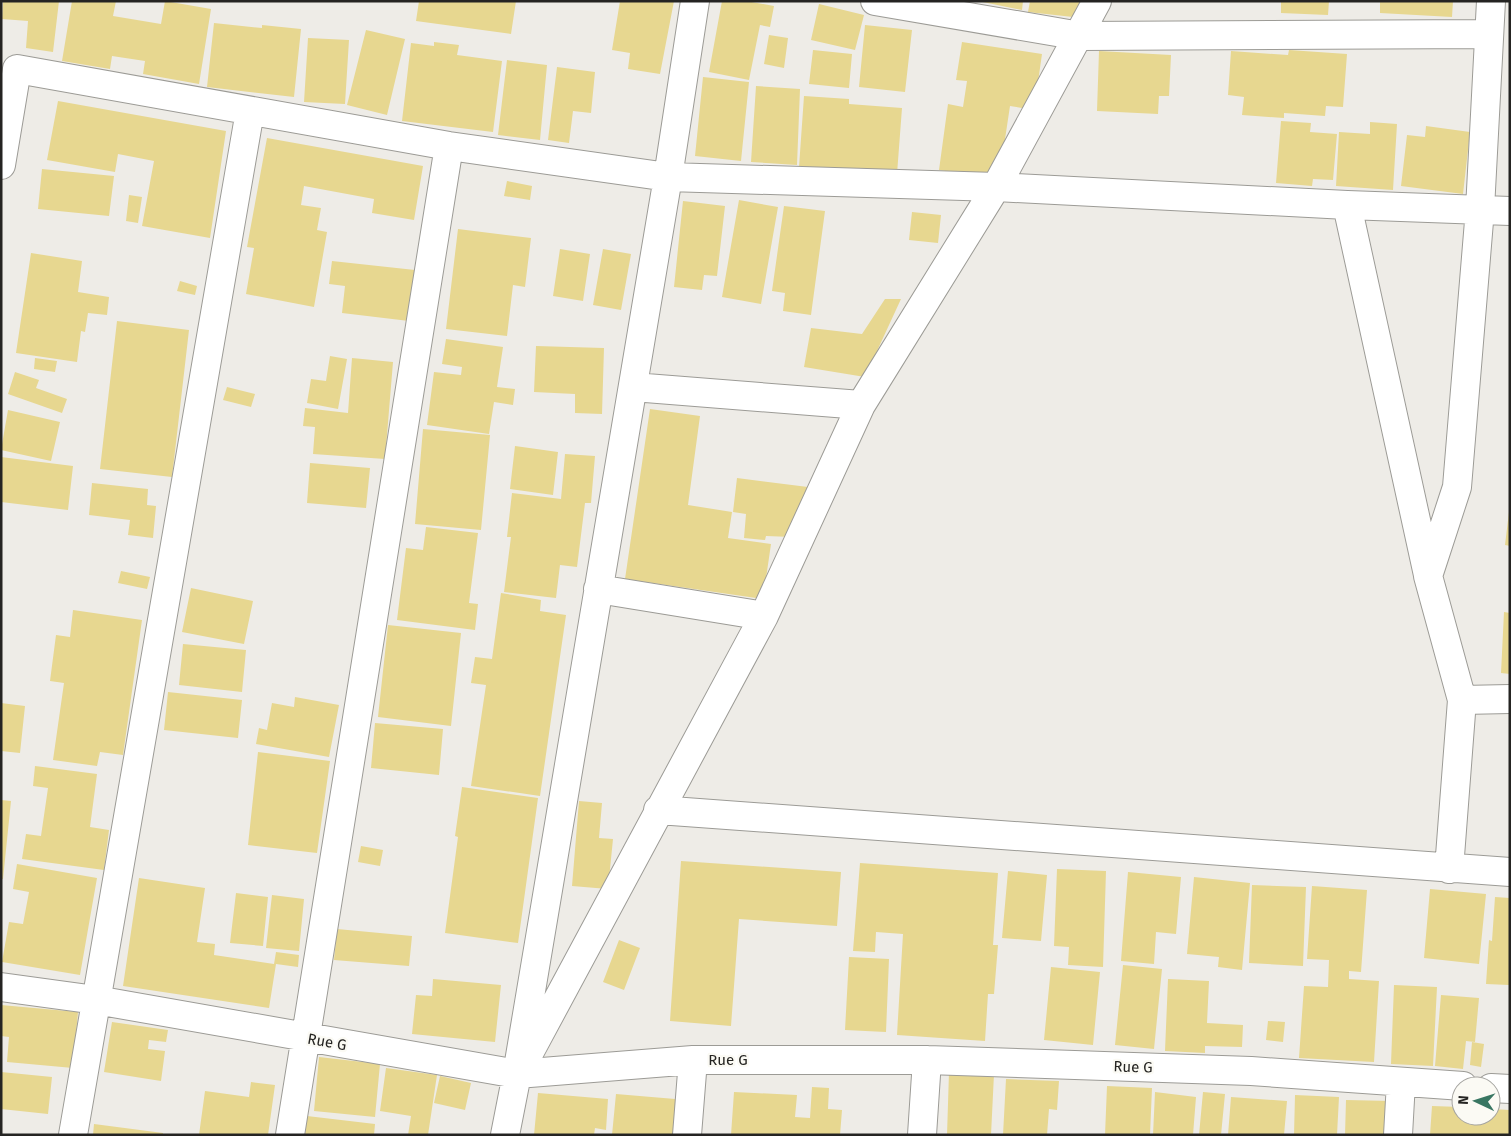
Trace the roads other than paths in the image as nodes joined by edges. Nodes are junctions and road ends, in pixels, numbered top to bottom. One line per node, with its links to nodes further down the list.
1 (695, 1): 11 (street)
2 (874, 1): 6 (street)
3 (1097, 1): 6 (street)
4 (1491, 1): 5 (street)
5 (1489, 34): 6 (street); 14 (street)
6 (1080, 36): 12 (street)
7 (9, 68): 8 (street); 10 (street)
8 (250, 111): 9 (street); 27 (street)
9 (449, 146): 11 (street); 28 (street)
10 (1, 165)
11 (668, 177): 12 (street); 16 (street)
12 (996, 187): 13 (street); 17 (street)
13 (1347, 205): 14 (street); 18 (street)
14 (1480, 209): 15 (street); 18 (street)
15 (1510, 211)
16 (633, 387): 17 (street); 19 (street)
17 (861, 405): 20 (street)
18 (1428, 576): 22 (street)
19 (598, 589): 20 (street); 31 (street)
20 (764, 616): 23 (street)
21 (1510, 699): 22 (street)
22 (1462, 700): 24 (street)
23 (658, 810): 24 (street); 31 (street)
24 (1449, 868): 25 (street)
25 (1510, 872)
26 (1, 987): 27 (street, Rue G)
27 (96, 1000): 28 (street, Rue G); 34 (street)
28 (306, 1038): 31 (street, Rue G); 35 (street)
29 (693, 1060): 30 (street, Rue G); 31 (street, Rue G); 37 (street)
30 (927, 1060): 32 (street, Rue G); 38 (street)
31 (517, 1074): 36 (street)
32 (1401, 1082): 33 (street, Rue G); 39 (street)
33 (1451, 1085)
34 (74, 1135)
35 (290, 1135)
36 (505, 1135)
37 (687, 1135)
38 (922, 1135)
39 (1398, 1135)

